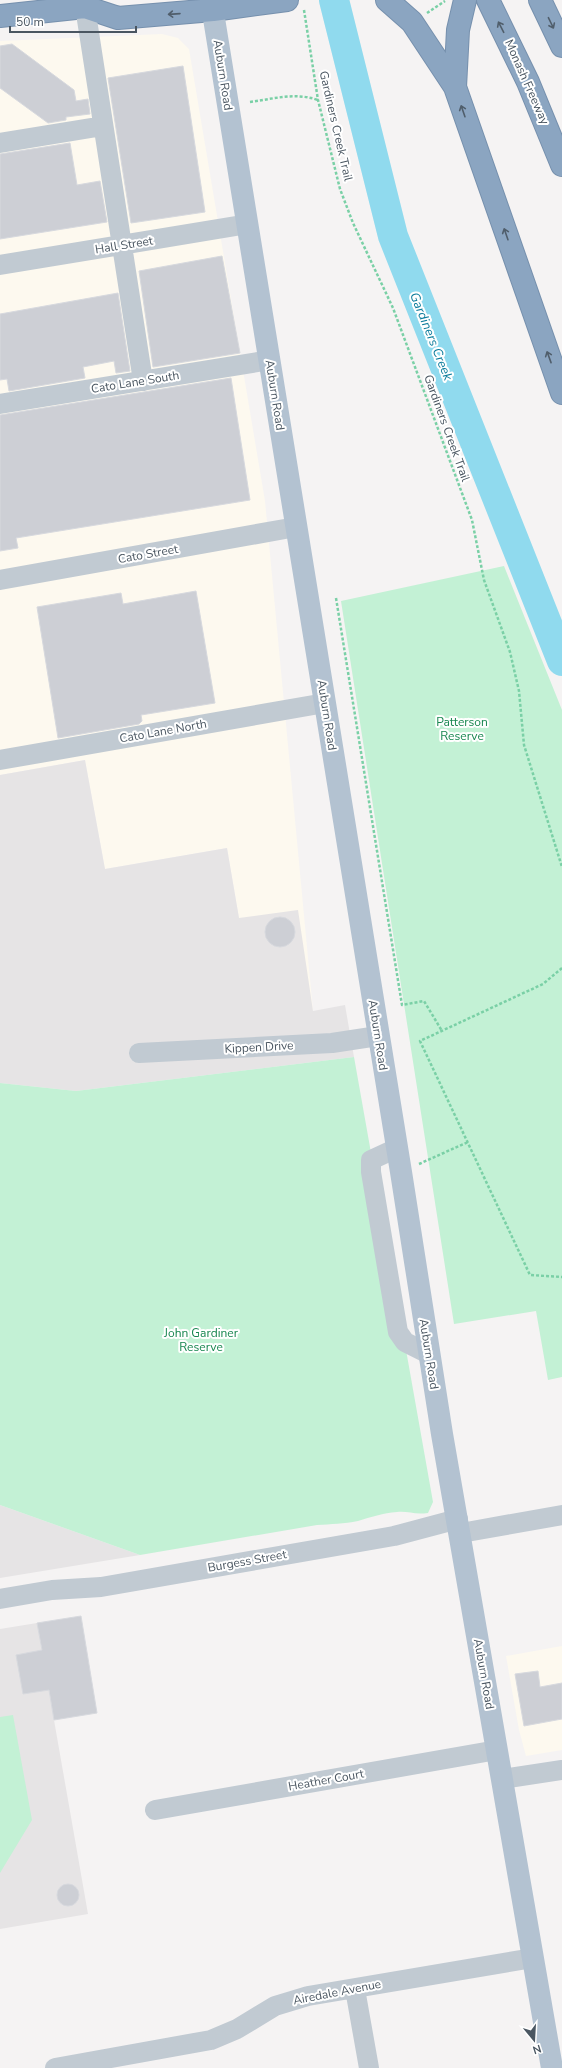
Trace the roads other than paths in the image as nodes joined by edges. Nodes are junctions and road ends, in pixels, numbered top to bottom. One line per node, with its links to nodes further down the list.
1 (387, 0): 10 (highway)
2 (465, 0): 10 (highway)
3 (488, 0): 13 (highway, Monash Freeway, one-way to 3)
4 (540, 0): 9 (highway, one-way to 9)
5 (295, 3): 7 (highway)
6 (91, 4): 7 (highway, one-way to 6); 8 (highway); 11 (street)
7 (212, 5): 14 (main road, Auburn Road)
8 (0, 16)
9 (562, 46)
10 (455, 87): 19 (highway, one-way to 10)
11 (103, 126): 12 (street); 15 (street)
12 (0, 143)
13 (562, 165)
14 (248, 224): 15 (street, Hall Street); 17 (main road, Auburn Road)
15 (122, 245): 16 (street, Hall Street); 18 (street)
16 (0, 266)
17 (270, 360): 18 (street, Cato Lane South); 21 (main road, Auburn Road)
18 (143, 381): 20 (street, Cato Lane South)
19 (562, 394)
20 (0, 404)
21 (296, 527): 22 (street, Cato Street); 23 (main road, Auburn Road)
22 (0, 580)
23 (325, 703): 24 (street, Cato Lane North); 25 (main road, Auburn Road)
24 (0, 760)
25 (378, 1036): 26 (street, Kippen Drive); 27 (main road, Auburn Road)
26 (139, 1053)
27 (397, 1148): 28 (main road, Auburn Road); 28 (street)
28 (429, 1354): 30 (main road, Auburn Road)
29 (562, 1515): 30 (street, Burgess Street)
30 (460, 1527): 31 (street, Burgess Street); 34 (main road, Auburn Road)
31 (101, 1587): 32 (street, Burgess Street); 33 (street, Burgess Street)
32 (0, 1599)
33 (0, 1610)
34 (497, 1750): 36 (main road, Auburn Road); 37 (street, Heather Court)
35 (562, 1770): 36 (street)
36 (502, 1779): 38 (main road, Auburn Road)
37 (155, 1810)
38 (533, 1958): 39 (street, Airedale Avenue); 42 (main road, Auburn Road)
39 (355, 1988): 40 (street, Airedale Avenue); 41 (street)
40 (55, 2068)
41 (369, 2068)
42 (552, 2068)

